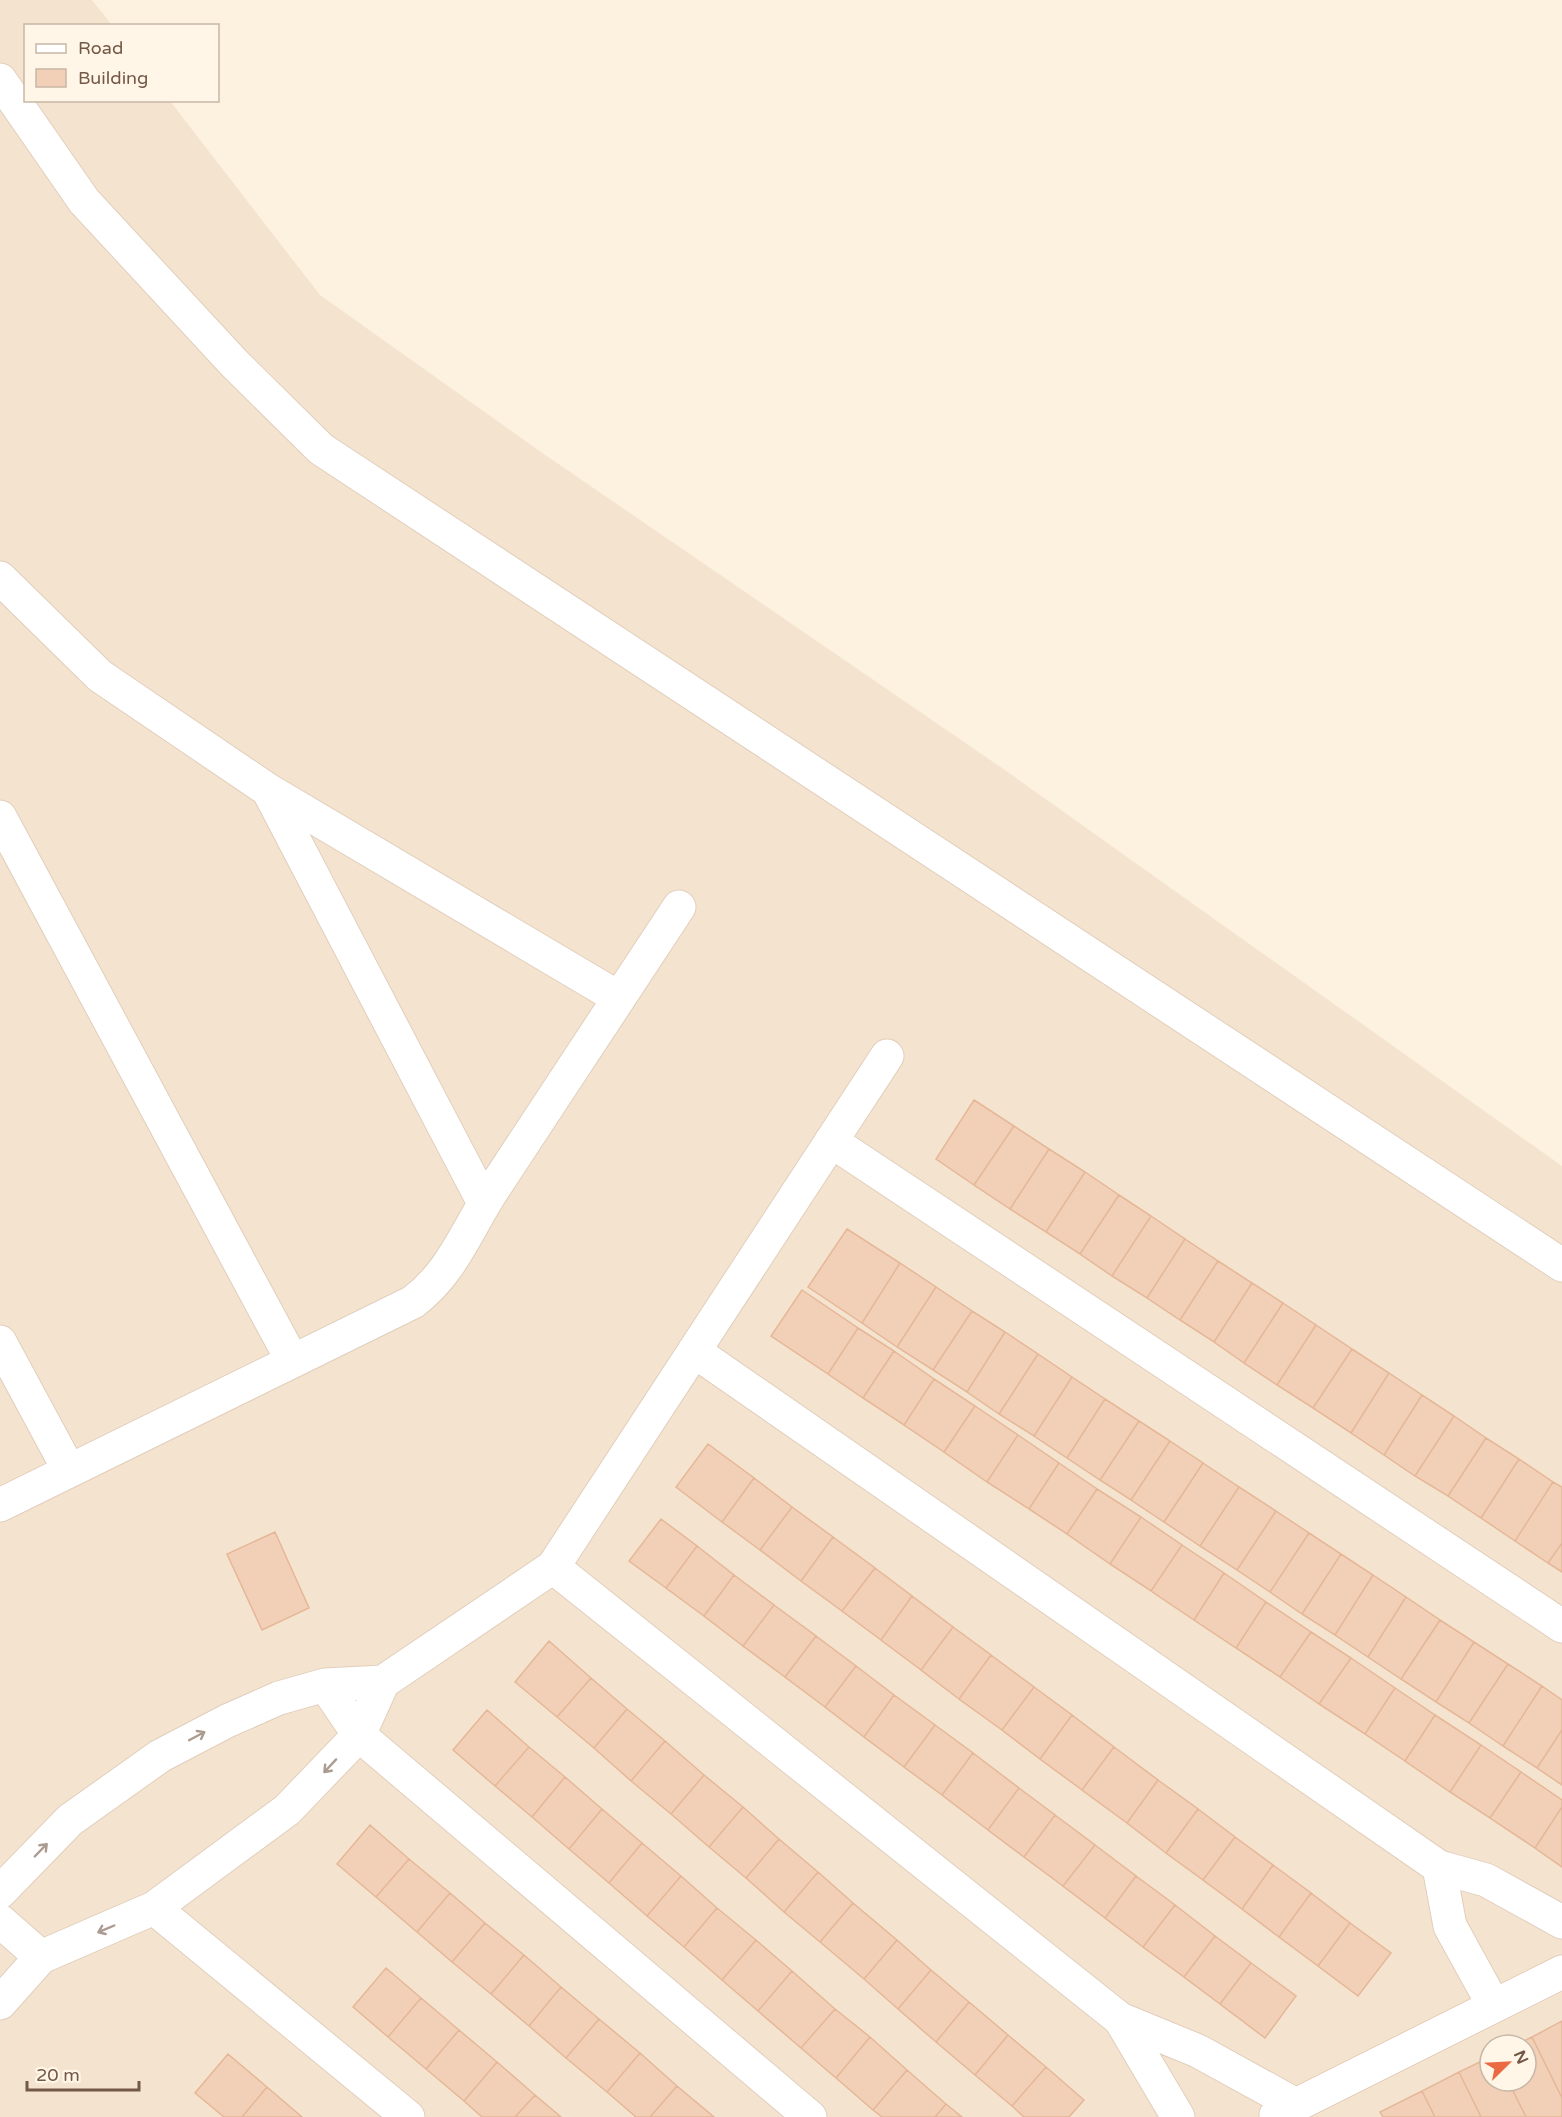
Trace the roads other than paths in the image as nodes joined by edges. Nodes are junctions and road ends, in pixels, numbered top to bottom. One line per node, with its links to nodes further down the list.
1 (0, 80): 10 (street)
2 (0, 578): 3 (street)
3 (268, 790): 6 (street); 9 (street)
4 (0, 817): 13 (street)
5 (679, 907): 6 (street)
6 (619, 998): 9 (street)
7 (887, 1056): 8 (street)
8 (831, 1141): 12 (street); 17 (street)
9 (484, 1203): 13 (street)
10 (1562, 1265)
11 (0, 1342): 14 (street)
12 (694, 1351): 16 (street); 21 (street)
13 (292, 1360): 14 (street)
14 (69, 1470): 15 (street)
15 (0, 1505)
16 (553, 1567): 18 (street); 30 (street)
17 (1562, 1626)
18 (383, 1682): 19 (street); 20 (street)
19 (325, 1685): 20 (street); 22 (street, one-way to 19)
20 (359, 1735): 23 (street, one-way to 23); 33 (street)
21 (1439, 1867): 25 (street); 29 (street)
22 (0, 1892)
23 (154, 1908): 26 (street, one-way to 26); 32 (street)
24 (0, 1921): 26 (street)
25 (1562, 1922)
26 (41, 1957): 28 (street)
27 (1562, 1972): 29 (street)
28 (0, 2003)
29 (1494, 2006): 31 (street)
30 (1120, 2019): 31 (street); 34 (street)
31 (1284, 2111)
32 (408, 2117)
33 (810, 2117)
34 (1178, 2117)

